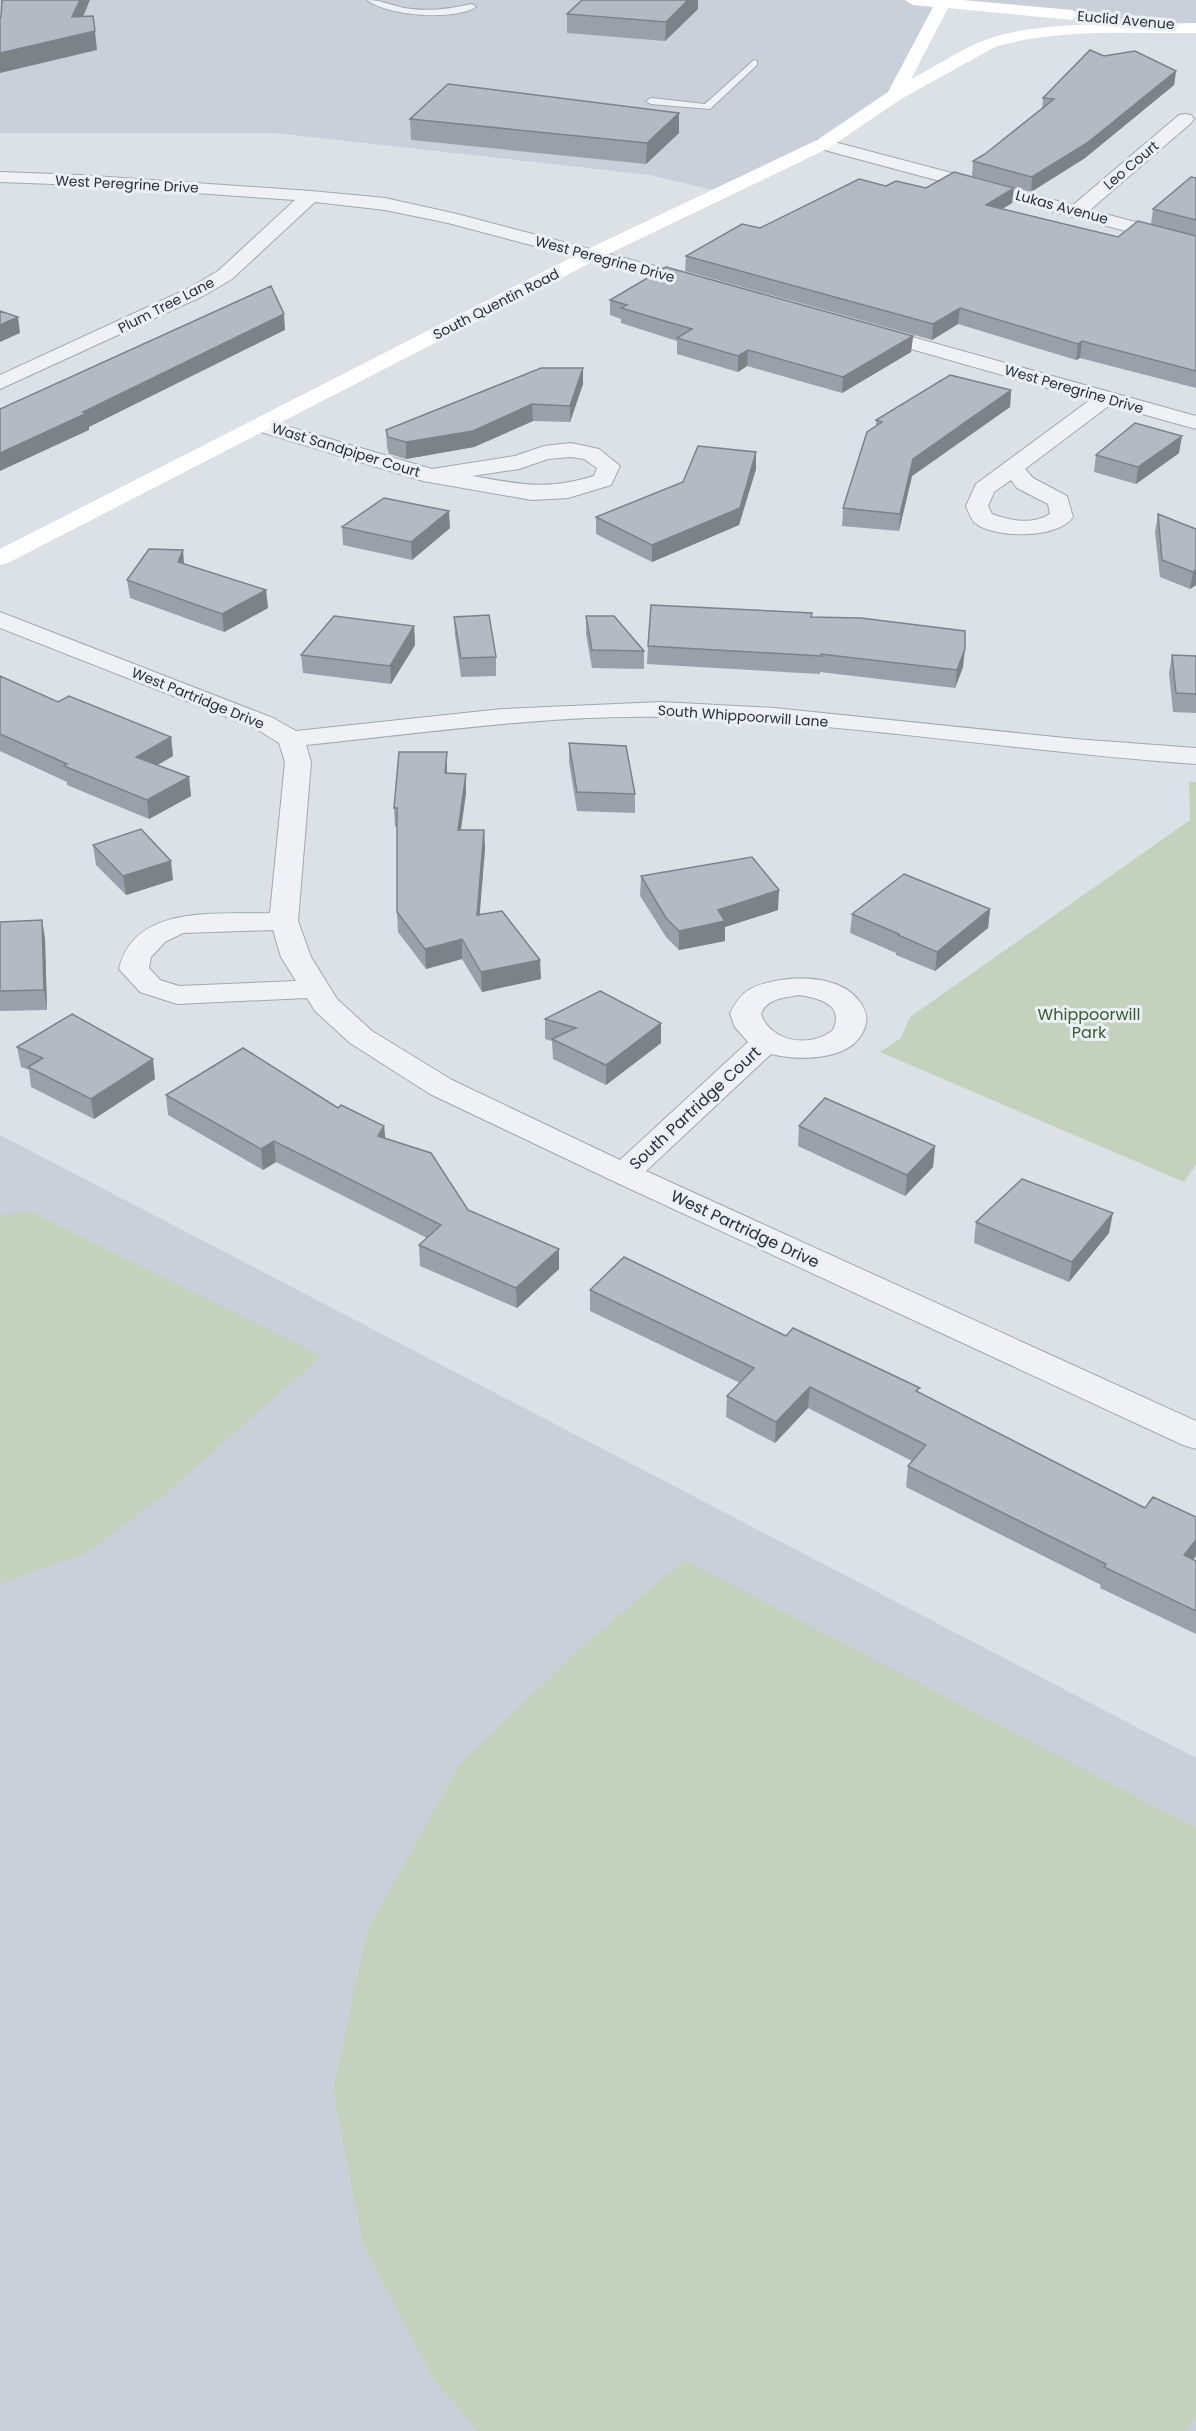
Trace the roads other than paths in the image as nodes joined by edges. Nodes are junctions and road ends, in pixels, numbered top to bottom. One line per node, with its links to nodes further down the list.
1 (364, 0): 2 (lane)
2 (371, 0): 5 (lane); 6 (lane)
3 (913, 0): 4 (main road, Euclid Avenue)
4 (944, 1): 7 (main road, Euclid Avenue); 9 (main road, South Quentin Road)
5 (402, 2)
6 (446, 5)
7 (1196, 27): 9 (main road)
8 (754, 63): 10 (lane)
9 (895, 95): 12 (main road, South Quentin Road)
10 (651, 101)
11 (1183, 111): 15 (street, Leo Court)
12 (823, 144): 15 (street, Lukas Avenue); 17 (main road, South Quentin Road)
13 (0, 177): 14 (street, West Peregrine Drive)
14 (311, 196): 17 (street, West Peregrine Drive); 20 (street, Plum Tree Lane)
15 (1077, 212): 16 (street, Lukas Avenue)
16 (1196, 244)
17 (593, 254): 18 (street, West Peregrine Drive); 23 (main road, South Quentin Road)
18 (713, 288)
19 (852, 327): 21 (street, West Peregrine Drive)
20 (0, 383)
21 (1106, 398): 22 (street, West Peregrine Drive); 24 (street)
22 (1196, 423)
23 (262, 425): 25 (street, Wast Sandpiper Court); 26 (main road, South Quentin Road)
24 (1013, 468)
25 (431, 476): 25 (street, Wast Sandpiper Court)
26 (0, 558)
27 (0, 619): 28 (street, West Partridge Drive)
28 (291, 739): 29 (street, South Whippoorwill Lane); 30 (street, West Partridge Drive)
29 (1196, 756)
30 (284, 921): 31 (street, West Partridge Drive); 31 (street)
31 (316, 989): 33 (street, West Partridge Drive)
32 (766, 1042): 33 (street, South Partridge Court)
33 (624, 1174): 34 (street, West Partridge Drive)
34 (1196, 1436)

